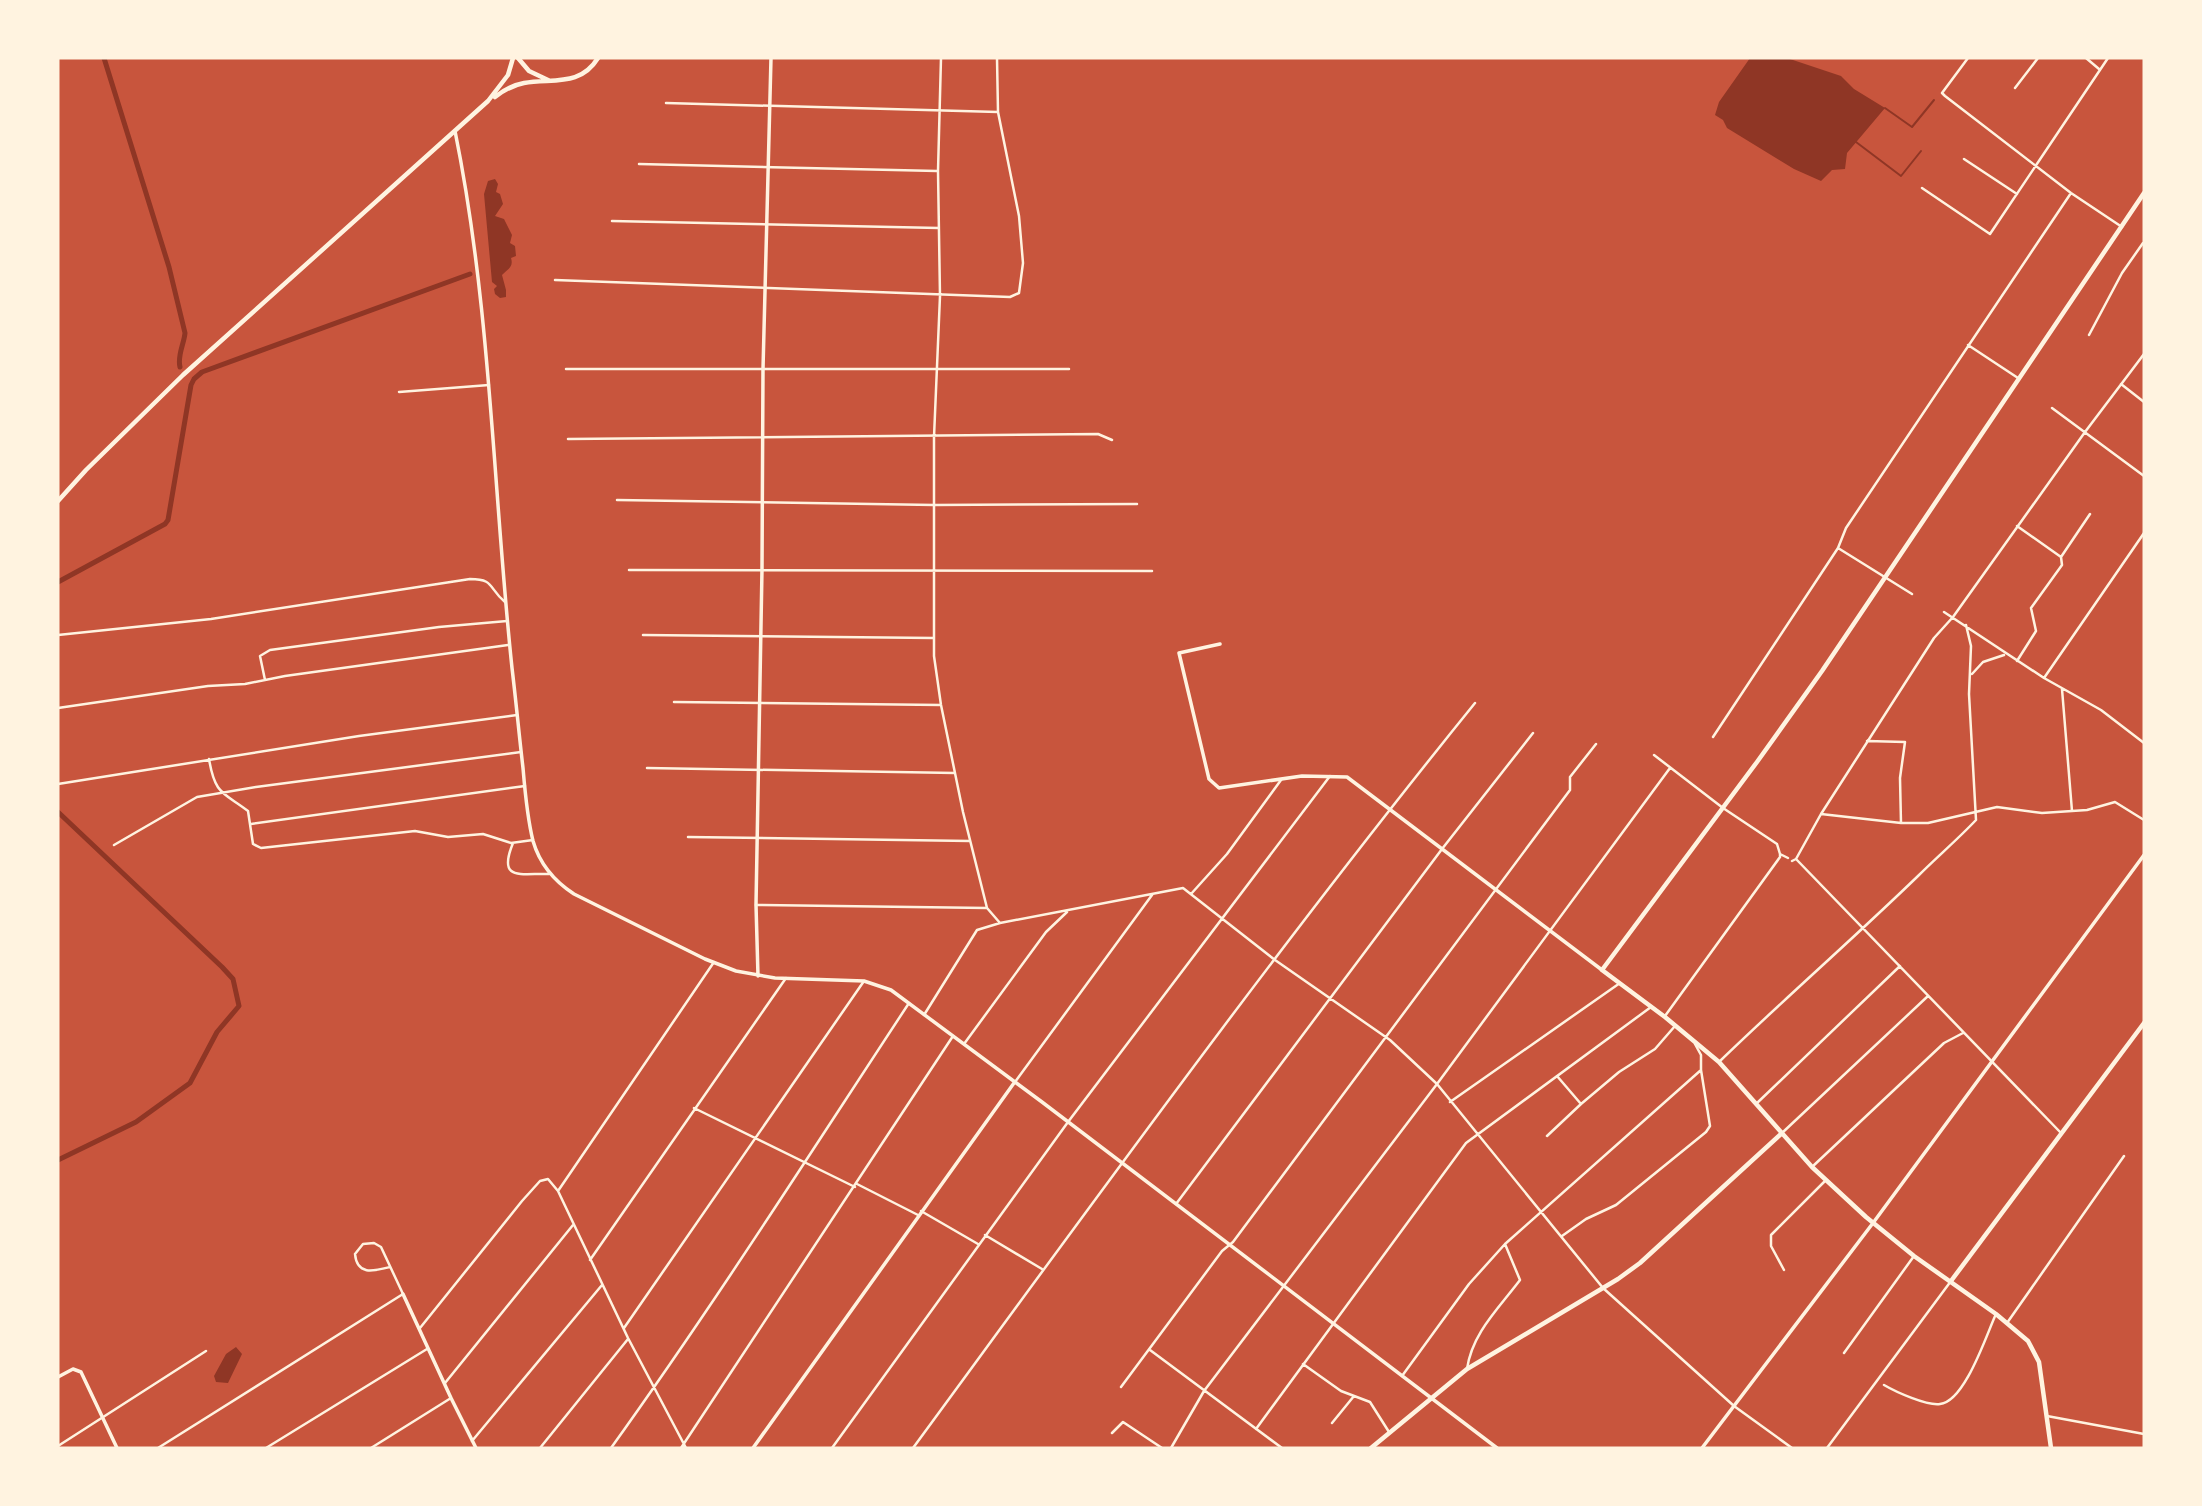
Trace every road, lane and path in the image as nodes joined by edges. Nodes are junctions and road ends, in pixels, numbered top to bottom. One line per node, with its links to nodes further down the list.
1 (513, 58): 14 (main road)
2 (518, 58): 12 (main road)
3 (598, 58): 12 (main road)
4 (771, 58): 16 (street)
5 (941, 58): 17 (street)
6 (997, 58): 18 (street)
7 (1968, 58): 22 (street)
8 (2038, 58): 13 (street)
9 (2086, 58): 11 (street)
10 (2108, 58): 11 (street)
11 (2100, 69): 22 (street)
12 (559, 82): 14 (main road)
13 (2015, 88)
14 (488, 101): 19 (main road)
15 (666, 103): 16 (street)
16 (770, 107): 17 (street); 23 (street)
17 (940, 111): 18 (street); 24 (street)
18 (998, 112): 36 (street)
19 (455, 131): 46 (street); 57 (main road)
20 (1964, 159): 28 (street)
21 (639, 164): 23 (street)
22 (2036, 164): 26 (street); 28 (street)
23 (768, 168): 24 (street); 30 (street)
24 (938, 171): 32 (street)
25 (1922, 188): 28 (street)
26 (2071, 193): 31 (street); 38 (street)
27 (2144, 193): 31 (main road)
28 (2017, 194)
29 (612, 221): 30 (street)
30 (767, 225): 32 (street); 35 (street)
31 (2122, 227): 44 (main road)
32 (939, 228): 36 (street)
33 (2142, 242): 37 (street)
34 (555, 280): 35 (street)
35 (765, 287): 36 (street); 41 (street)
36 (940, 296): 43 (street)
37 (2089, 335)
38 (1968, 345): 44 (street); 64 (street)
39 (2144, 354): 45 (street)
40 (566, 369): 41 (street)
41 (763, 369): 43 (street); 52 (street)
42 (1069, 369): 43 (street)
43 (936, 370): 51 (street)
44 (2020, 380): 70 (main road)
45 (2121, 384): 48 (street); 50 (street)
46 (489, 385): 47 (street); 72 (street)
47 (399, 392)
48 (2144, 402)
49 (2052, 408): 50 (street)
50 (2085, 432): 55 (street); 62 (street)
51 (934, 437): 52 (street); 54 (street); 60 (street)
52 (763, 438): 53 (street); 58 (street)
53 (568, 439)
54 (1112, 440)
55 (2144, 476)
56 (617, 500): 58 (street)
57 (58, 501)
58 (763, 503): 60 (street); 66 (street)
59 (1137, 504): 60 (street)
60 (934, 505): 69 (street)
61 (2090, 514): 65 (street)
62 (2017, 526): 65 (street); 74 (street)
63 (2144, 533): 86 (street)
64 (1838, 548): 70 (street); 96 (street)
65 (2061, 557): 84 (street)
66 (762, 569): 67 (street); 69 (street); 79 (street)
67 (629, 570)
68 (1152, 571): 69 (street)
69 (934, 572): 80 (street)
70 (1886, 576): 71 (street); 112 (main road)
71 (1912, 594)
72 (505, 601): 75 (street); 77 (street)
73 (1944, 612): 74 (street)
74 (1953, 617): 76 (street); 97 (street)
75 (507, 621): 82 (street); 87 (street)
76 (1966, 625): 83 (street); 85 (street)
77 (58, 635)
78 (643, 635): 79 (street)
79 (761, 637): 80 (street); 90 (street)
80 (934, 638): 92 (street)
81 (1220, 644): 108 (street)
82 (510, 645): 87 (street); 94 (street)
83 (2007, 654): 84 (street); 85 (street)
84 (2017, 661): 86 (street)
85 (1970, 677): 114 (street)
86 (2044, 678): 88 (street)
87 (265, 680): 93 (street)
88 (2062, 689): 98 (street); 115 (street)
89 (674, 702): 90 (street)
90 (760, 703): 92 (street); 105 (street)
91 (1475, 703): 113 (street)
92 (941, 705): 106 (street)
93 (58, 708)
94 (517, 715): 100 (street); 102 (street)
95 (1533, 733): 126 (street)
96 (1713, 737)
97 (1867, 741): 116 (street); 118 (street)
98 (2144, 743)
99 (1596, 744): 131 (street)
100 (521, 752): 110 (street); 111 (street)
101 (1654, 755): 104 (street)
102 (209, 759): 109 (street); 111 (street)
103 (648, 768): 105 (street)
104 (1670, 768): 112 (street); 140 (street)
105 (760, 769): 106 (street); 121 (street)
106 (955, 773): 123 (street)
107 (1330, 775): 108 (street); 113 (street); 137 (street)
108 (1280, 780): 132 (street)
109 (58, 784)
110 (525, 786): 119 (street); 122 (street)
111 (221, 793): 119 (street); 125 (street)
112 (1723, 808): 127 (street); 144 (main road)
113 (1389, 809): 126 (street); 141 (street)
114 (1977, 810): 115 (street); 118 (street); 139 (street)
115 (2072, 811): 117 (street)
116 (1821, 814): 118 (street); 129 (street)
117 (2144, 820)
118 (1901, 823)
119 (251, 824): 124 (street)
120 (688, 837): 121 (street)
121 (758, 837): 123 (street); 134 (street)
122 (533, 840): 124 (street); 130 (street)
123 (970, 841): 135 (street)
124 (513, 843): 130 (street)
125 (114, 845)
126 (1442, 849): 131 (street); 150 (street)
127 (1780, 854): 129 (street); 154 (street)
128 (2144, 855): 162 (street)
129 (1792, 860): 139 (street)
130 (549, 874): 142 (street)
131 (1497, 888): 140 (street); 159 (street)
132 (1191, 894): 133 (street); 137 (street)
133 (1152, 895): 136 (street); 166 (street)
134 (756, 905): 135 (street); 145 (street)
135 (987, 908): 138 (street)
136 (1068, 910): 138 (street); 161 (street)
137 (1222, 919): 141 (street); 172 (street)
138 (1000, 923): 153 (street)
139 (1863, 930): 143 (street); 163 (street)
140 (1550, 931): 144 (street); 167 (street)
141 (1275, 960): 150 (street); 180 (street)
142 (714, 962): 145 (street); 184 (street)
143 (1900, 966): 149 (street); 170 (street)
144 (1602, 970): 148 (main road)
145 (758, 975): 146 (street)
146 (786, 978): 147 (street); 171 (street)
147 (864, 981): 151 (street); 177 (street)
148 (1620, 984): 152 (main road); 168 (street)
149 (1928, 996): 157 (street); 175 (street)
150 (1330, 998): 159 (street); 185 (street)
151 (909, 1003): 153 (street); 179 (street)
152 (1651, 1007): 154 (main road); 165 (street)
153 (924, 1015): 158 (street)
154 (1665, 1017): 156 (main road)
155 (2144, 1023): 174 (main road)
156 (1675, 1026): 160 (main road); 169 (street)
157 (1963, 1033): 162 (street); 181 (street)
158 (953, 1035): 161 (street); 183 (street)
159 (1386, 1037): 167 (street); 194 (street)
160 (1694, 1041): 163 (main road); 164 (street)
161 (964, 1044): 166 (street)
162 (1993, 1060): 174 (street); 188 (street)
163 (1718, 1062): 170 (main road)
164 (1701, 1070): 186 (street); 191 (street)
165 (1557, 1076): 169 (street); 173 (street)
166 (1014, 1083): 172 (street); 187 (street)
167 (1437, 1084): 168 (street); 202 (street)
168 (1450, 1102): 173 (street)
169 (1581, 1104): 176 (street)
170 (1756, 1104): 175 (main road)
171 (694, 1108): 177 (street); 196 (street)
172 (1068, 1122): 180 (street); 190 (street)
173 (1477, 1133): 186 (street); 206 (street)
174 (2062, 1133): 200 (main road)
175 (1781, 1134): 181 (main road); 203 (main road)
176 (1547, 1136)
177 (756, 1139): 179 (street); 209 (street)
178 (2124, 1156): 207 (street)
179 (805, 1163): 183 (street); 222 (street)
180 (1122, 1163): 185 (street); 199 (street)
181 (1812, 1167): 182 (main road)
182 (1825, 1181): 188 (main road); 198 (street)
183 (856, 1186): 187 (street); 237 (street)
184 (558, 1191): 189 (street); 208 (street)
185 (1176, 1204): 194 (street)
186 (1541, 1212): 191 (street); 193 (street)
187 (920, 1213): 192 (street); 245 (street)
188 (1874, 1223): 195 (main road); 227 (street)
189 (573, 1224): 196 (street); 219 (street)
190 (985, 1235): 192 (street); 199 (street)
191 (1561, 1237): 203 (street)
192 (978, 1244): 246 (street)
193 (1506, 1244): 216 (street); 217 (street)
194 (1228, 1245): 202 (street); 212 (street)
195 (1914, 1256): 200 (main road); 214 (street)
196 (590, 1260): 201 (street)
197 (390, 1267): 197 (street); 204 (street)
198 (1784, 1269)
199 (1044, 1270): 247 (street)
200 (1951, 1281): 205 (main road); 255 (street)
201 (602, 1285): 209 (street); 235 (street)
202 (1283, 1286): 206 (street); 223 (street)
203 (1603, 1288): 216 (main road); 227 (street)
204 (403, 1294): 208 (street); 239 (street)
205 (1996, 1314): 207 (main road); 220 (street)
206 (1333, 1323): 215 (street); 217 (street)
207 (2007, 1323): 228 (main road)
208 (419, 1328): 211 (street)
209 (624, 1328): 210 (street)
210 (628, 1338): 222 (street); 243 (street)
211 (429, 1348): 219 (street); 240 (street)
212 (1150, 1350): 221 (street); 223 (street)
213 (206, 1351): 229 (street)
214 (1844, 1353)
215 (1303, 1364): 224 (street); 231 (street)
216 (1467, 1369): 226 (main road)
217 (1402, 1376): 226 (street)
218 (58, 1377): 229 (street)
219 (444, 1384): 225 (street)
220 (1884, 1385)
221 (1121, 1387)
222 (655, 1388): 237 (street); 244 (street)
223 (1204, 1391): 231 (street); 249 (street)
224 (1354, 1396): 230 (street); 233 (street)
225 (450, 1398): 235 (street); 241 (street)
226 (1431, 1400): 233 (main road); 252 (street)
227 (1734, 1406): 253 (street); 254 (street)
228 (2047, 1416): 234 (street); 256 (main road)
229 (104, 1418): 236 (street); 238 (street)
230 (1332, 1423)
231 (1256, 1429): 250 (street)
232 (1112, 1433): 248 (street)
233 (1389, 1433): 251 (main road)
234 (2144, 1434)
235 (472, 1441): 242 (street)
236 (58, 1446)
237 (684, 1447)
238 (117, 1448)
239 (158, 1448)
240 (266, 1448)
241 (371, 1448)
242 (476, 1448)
243 (540, 1448)
244 (611, 1448)
245 (753, 1448)
246 (832, 1448)
247 (913, 1448)
248 (1162, 1448)
249 (1171, 1448)
250 (1282, 1448)
251 (1371, 1448)
252 (1497, 1448)
253 (1702, 1448)
254 (1792, 1448)
255 (1827, 1448)
256 (2051, 1448)

